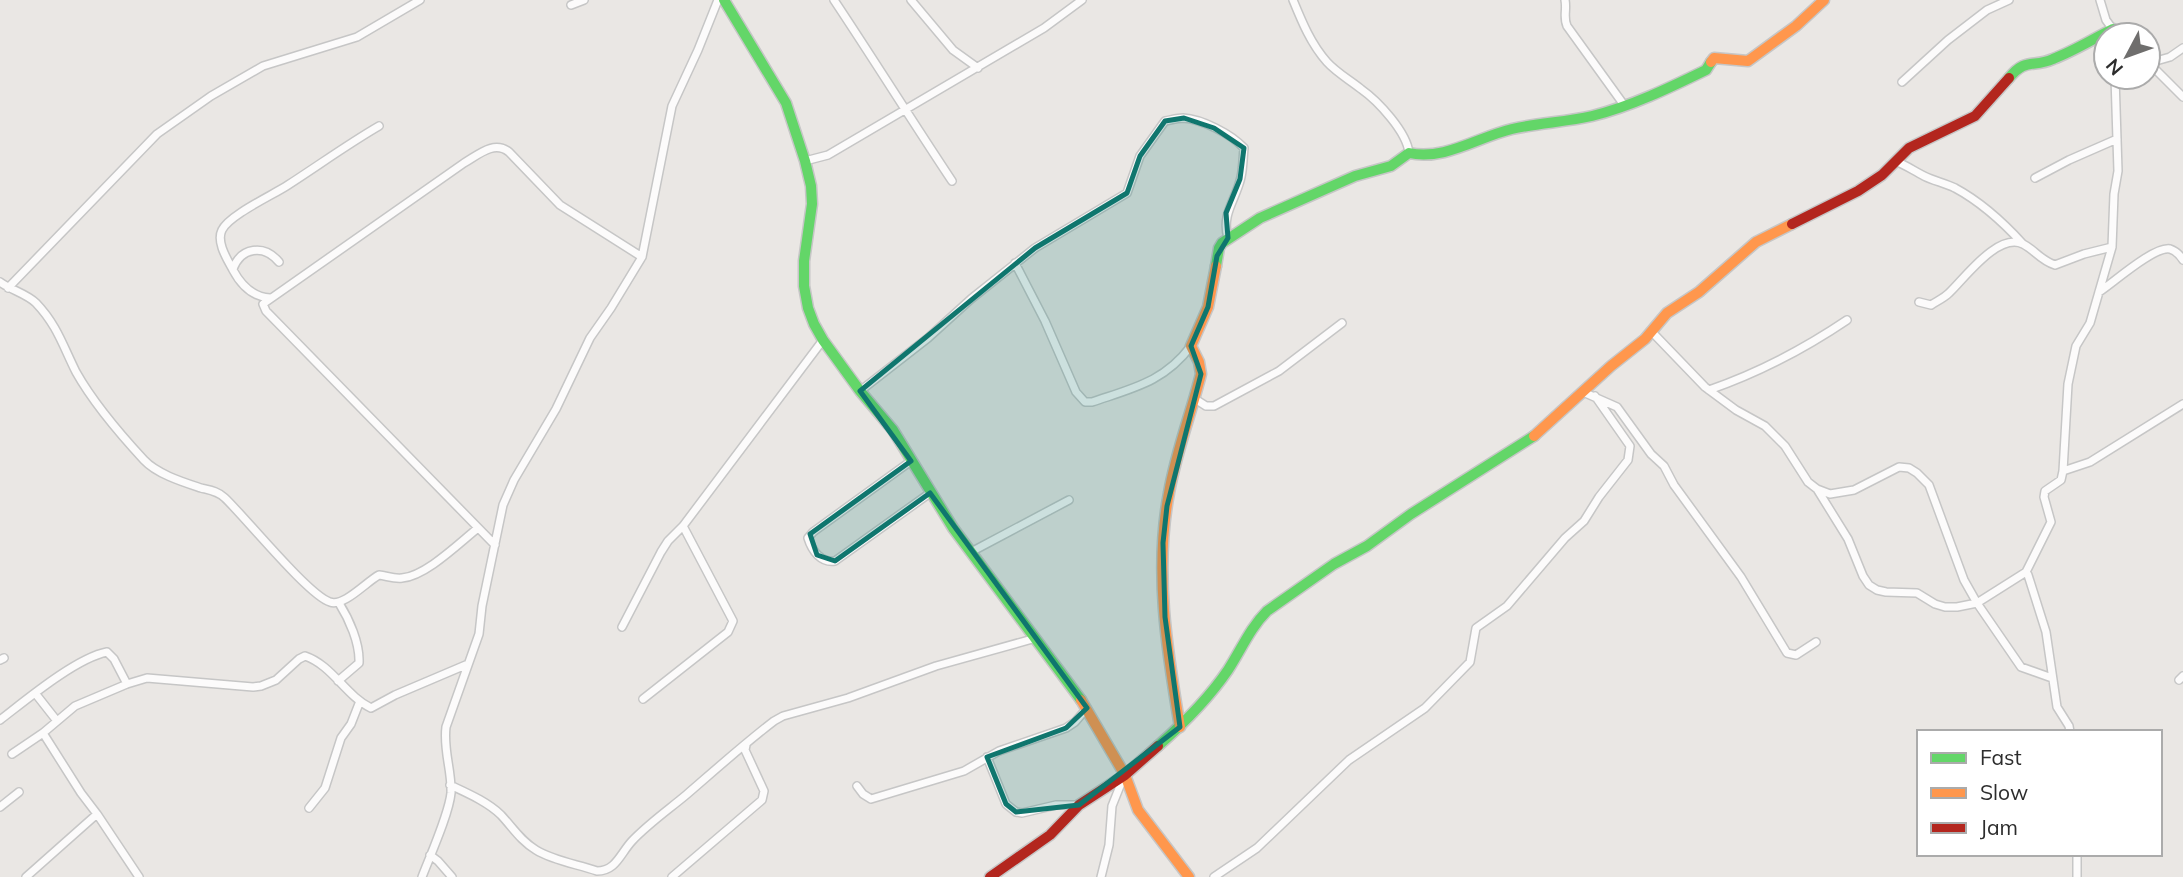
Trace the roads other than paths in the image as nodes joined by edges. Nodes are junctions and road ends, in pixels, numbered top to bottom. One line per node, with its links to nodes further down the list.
1 (421, 0): 40 (street)
2 (584, 0): 12 (street)
3 (721, 0): 27 (street); 34 (street)
4 (834, 0): 23 (street)
5 (911, 0): 17 (street)
6 (1293, 0): 26 (street)
7 (1564, 0): 22 (street)
8 (1824, 0): 22 (street)
9 (2009, 0): 19 (street)
10 (2100, 0): 13 (street)
11 (1077, 1): 17 (street)
12 (571, 5)
13 (2107, 21)
14 (2092, 43): 28 (street)
15 (2183, 48): 16 (street)
16 (2162, 59)
17 (978, 68): 23 (street)
18 (2162, 76): 21 (street)
19 (1902, 82)
20 (2115, 91): 25 (street)
21 (2183, 97)
22 (1624, 105): 26 (street)
23 (904, 109): 27 (street); 30 (street)
24 (379, 126): 38 (street)
25 (2117, 139): 29 (street); 33 (street)
26 (1409, 153): 31 (street)
27 (805, 161): 47 (street)
28 (1895, 161): 32 (street); 46 (street)
29 (2035, 178)
30 (952, 181)
31 (1228, 238): 37 (street); 48 (street)
32 (2024, 244): 33 (street); 43 (street)
33 (2112, 247): 41 (street)
34 (642, 257): 42 (street); 62 (street)
35 (2183, 260): 41 (street)
36 (279, 262): 38 (street)
37 (1015, 263): 48 (street); 50 (street)
38 (233, 269): 42 (street)
39 (0, 282): 40 (street)
40 (8, 288): 65 (street)
41 (2099, 293): 56 (street)
42 (271, 298): 61 (street)
43 (1919, 302)
44 (1847, 320): 49 (street)
45 (1342, 323): 53 (street)
46 (1652, 332): 49 (street); 51 (street)
47 (822, 340): 50 (street); 60 (street)
48 (1191, 346): 53 (street)
49 (1709, 390): 57 (street)
50 (860, 391): 55 (street)
51 (1583, 392): 52 (street); 80 (street)
52 (1595, 396): 69 (street); 106 (street)
53 (1195, 399): 80 (street)
54 (2183, 404): 56 (street)
55 (911, 461): 58 (street); 58 (street)
56 (2063, 471): 64 (street)
57 (1817, 489): 66 (street); 66 (street)
58 (930, 493): 63 (street)
59 (1069, 500): 63 (street)
60 (683, 526): 67 (street); 75 (street)
61 (478, 528): 62 (street); 65 (street)
62 (495, 545): 70 (street)
63 (971, 552): 68 (street)
64 (2025, 572): 66 (street); 71 (street)
65 (339, 603): 72 (street)
66 (1977, 603): 71 (street)
67 (622, 628)
68 (1036, 638): 77 (street); 83 (street)
69 (1816, 642)
70 (468, 664): 76 (street); 87 (street)
71 (2052, 678): 81 (street)
72 (338, 681): 73 (street); 76 (street)
73 (127, 684): 74 (street); 79 (street)
74 (35, 693): 78 (street); 79 (street)
75 (643, 699)
76 (360, 701): 92 (street)
77 (1087, 708): 85 (street); 86 (street)
78 (0, 720)
79 (57, 721): 82 (street)
80 (1180, 727): 86 (street)
81 (2070, 730)
82 (43, 733): 84 (street); 93 (street)
83 (746, 746): 96 (street); 102 (street)
84 (12, 754)
85 (987, 757): 88 (street); 90 (street)
86 (1125, 775): 90 (street); 104 (street); 105 (street)
87 (450, 785): 94 (street); 96 (street)
88 (857, 786)
89 (19, 792): 91 (street)
90 (1079, 805): 103 (street)
91 (0, 807)
92 (309, 808)
93 (97, 814): 97 (street); 98 (street)
94 (430, 855): 99 (street); 100 (street)
95 (2077, 856): 107 (street)
96 (612, 869): 101 (street)
97 (135, 875)
98 (26, 877)
99 (422, 877)
100 (452, 877)
101 (606, 877)
102 (672, 877)
103 (990, 877)
104 (1101, 877)
105 (1189, 877)
106 (1214, 877)
107 (2077, 877)

